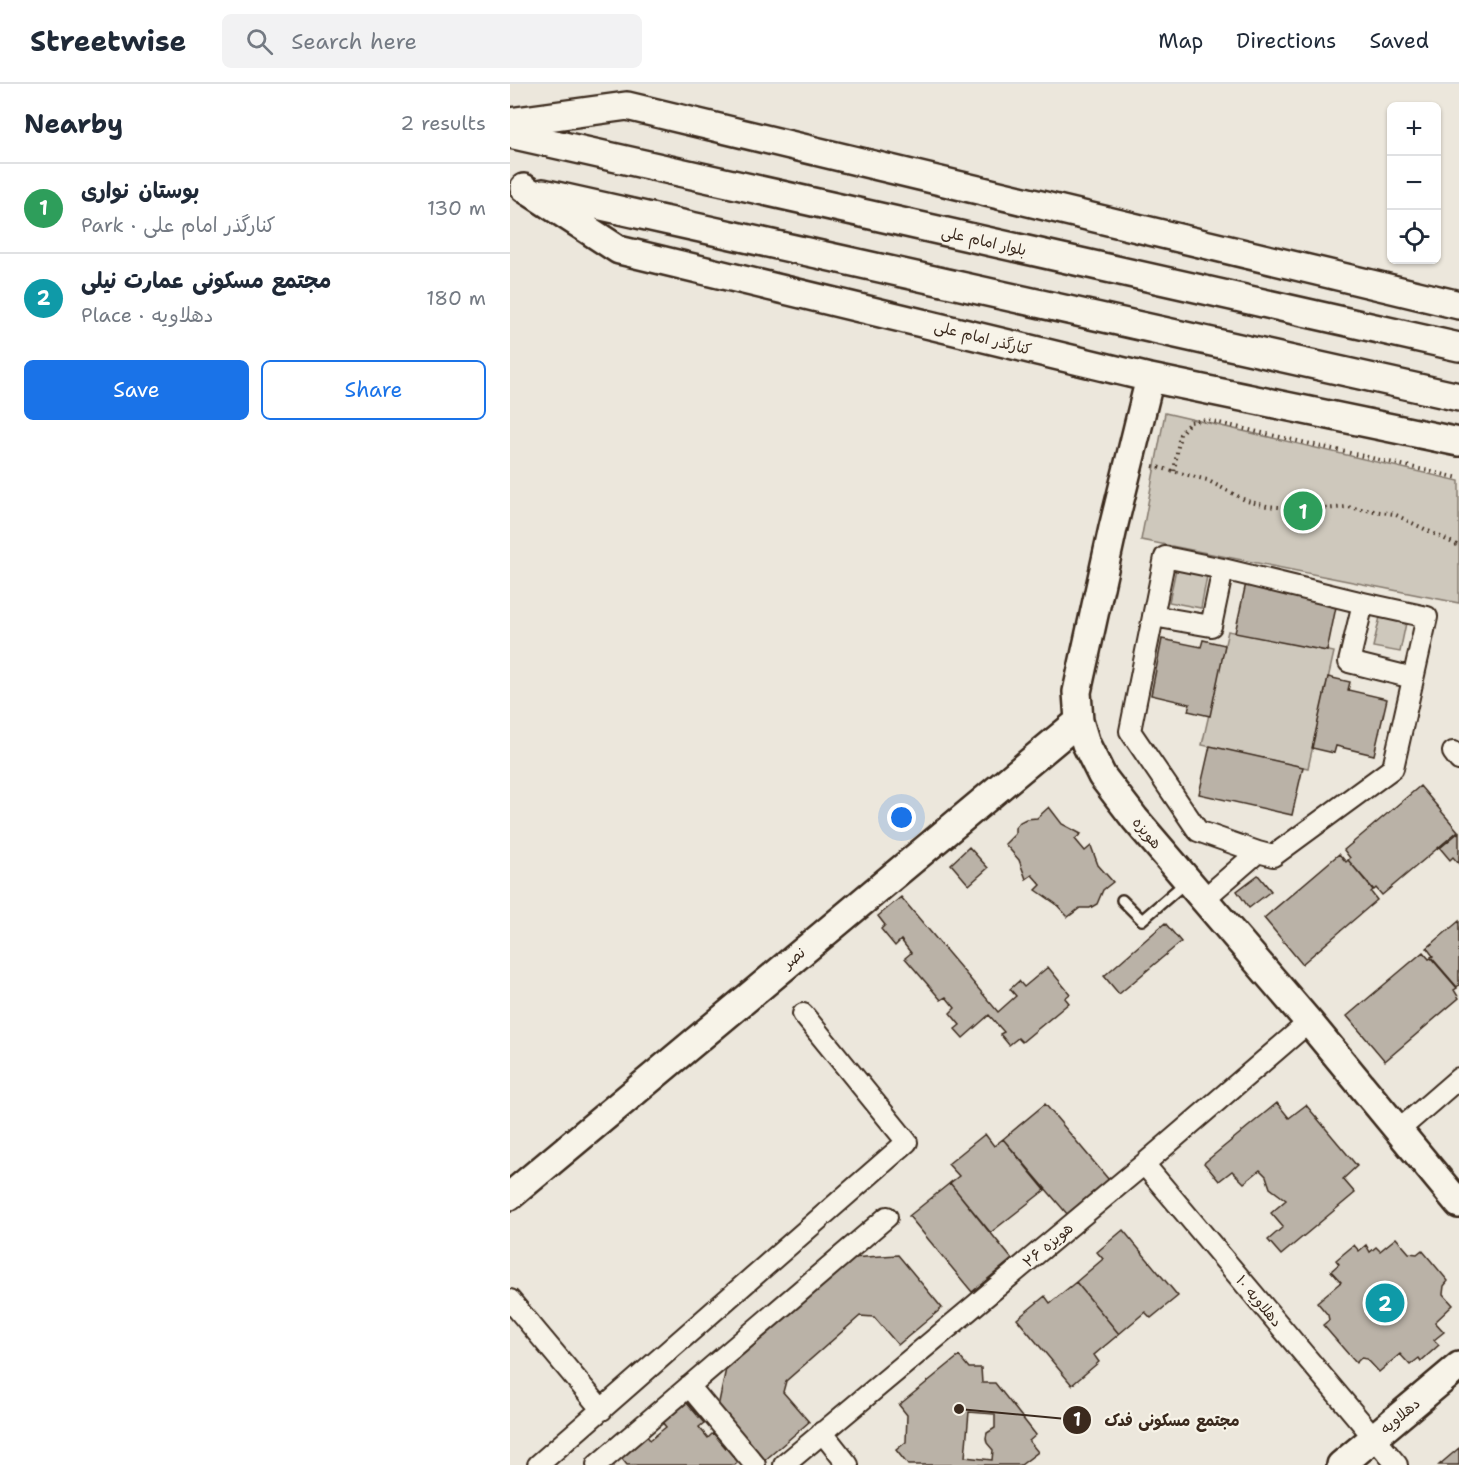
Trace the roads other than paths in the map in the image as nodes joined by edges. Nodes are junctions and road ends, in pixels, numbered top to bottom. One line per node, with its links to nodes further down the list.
1 (510, 122): 4 (main road)
2 (510, 134): 5 (main road, بلوار امام علی)
3 (517, 187): 6 (main road, کنارگذر امام علی); 7 (main road)
4 (1459, 305)
5 (1459, 347)
6 (1150, 378): 8 (main road, کنارگذر امام علی); 13 (main road, هویزه)
7 (1459, 397)
8 (1459, 442)
9 (1222, 569): 10 (street); 11 (street); 11 (street)
10 (1363, 603): 12 (street); 12 (street)
11 (1153, 616): 14 (street)
12 (1413, 678): 14 (street)
13 (1079, 721): 15 (main road, هویزه); 22 (main road, نصر)
14 (1258, 852): 15 (street)
15 (1196, 890): 16 (lane); 18 (main road, هویزه)
16 (1122, 900)
17 (804, 1014): 28 (street)
18 (1309, 1022): 20 (main road, هویزه); 21 (street, هویزه ۲۶)
19 (1459, 1078): 20 (street)
20 (1398, 1130): 23 (main road, هویزه)
21 (1144, 1164): 29 (street, هویزه ۲۶); 30 (street, دهلاویه ۱۰)
22 (510, 1196)
23 (1459, 1204)
24 (887, 1217): 27 (street)
25 (510, 1300): 28 (street)
26 (1459, 1366): 30 (main road, دهلاویه)
27 (689, 1386): 32 (street); 33 (street)
28 (602, 1410): 31 (street)
29 (822, 1432): 34 (street, هویزه ۲۶); 35 (street)
30 (1374, 1438): 36 (main road, دهلاویه); 37 (street, دهلاویه ۱۰)
31 (538, 1465)
32 (597, 1465)
33 (755, 1465)
34 (784, 1465)
35 (848, 1465)
36 (1341, 1465)
37 (1397, 1465)

